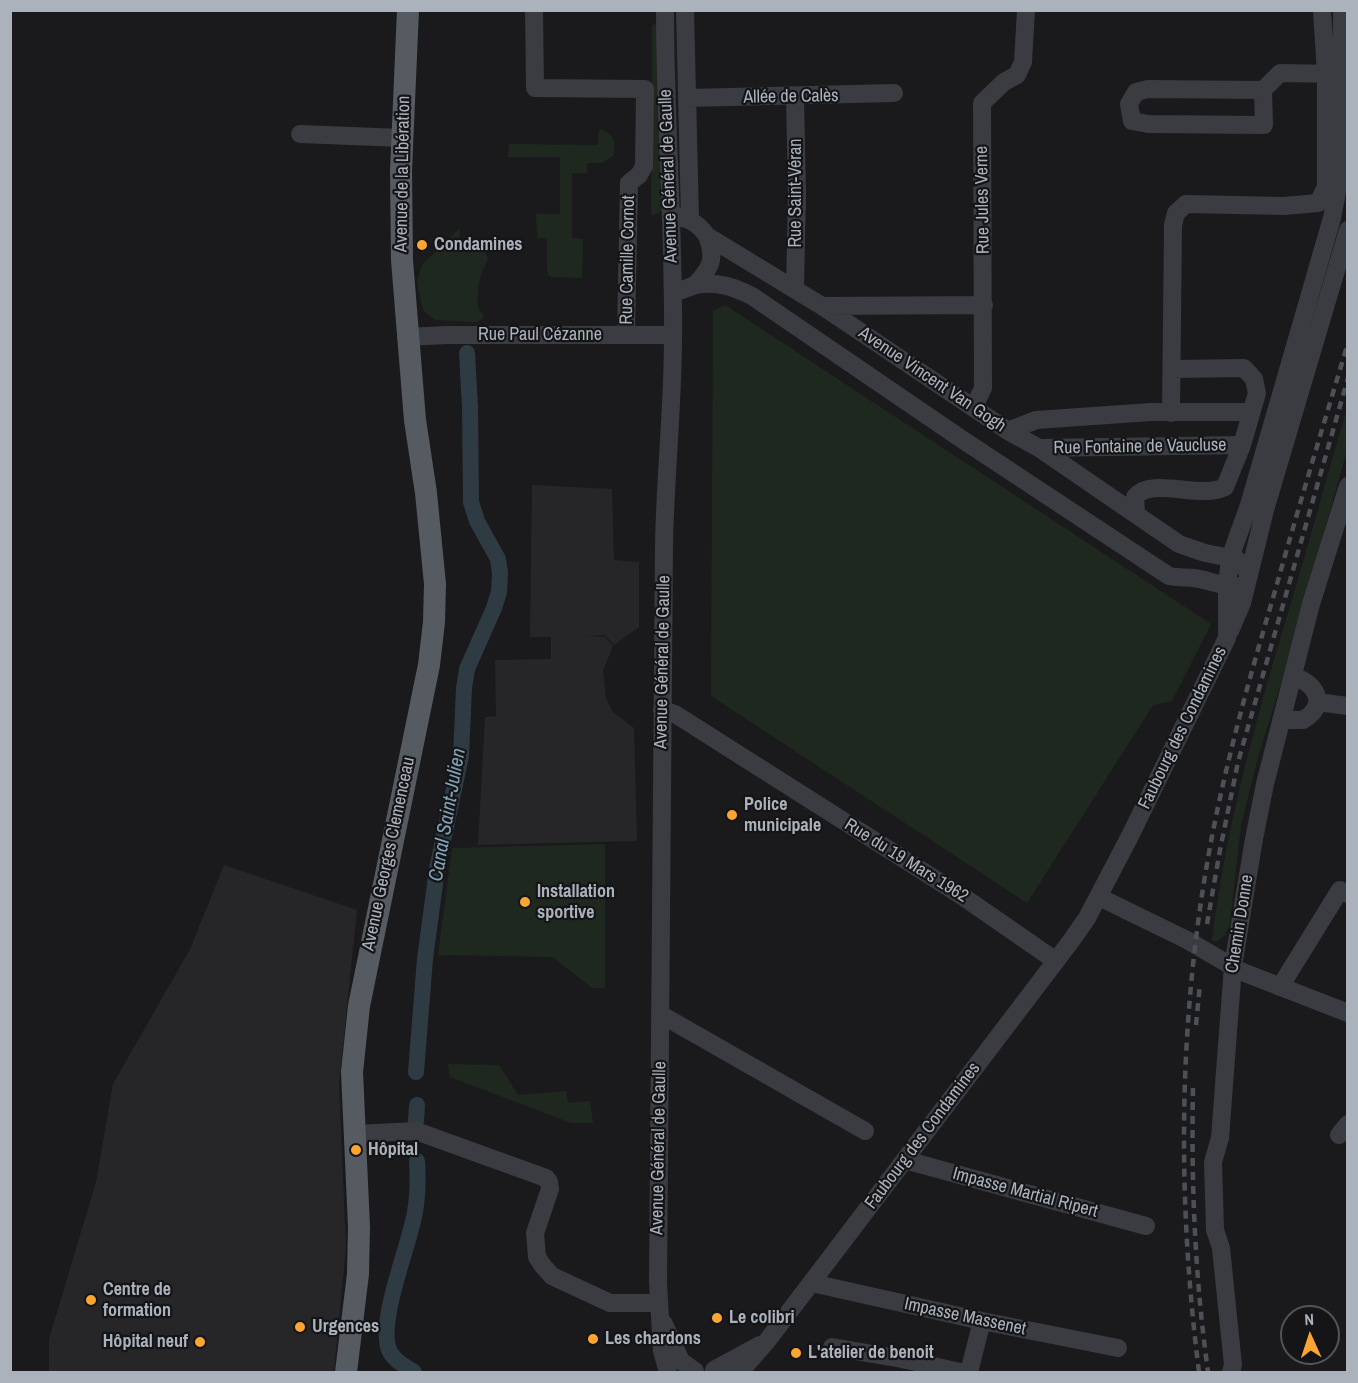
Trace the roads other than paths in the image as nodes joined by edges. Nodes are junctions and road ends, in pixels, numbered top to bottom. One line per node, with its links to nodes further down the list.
1 (408, 10): 14 (main road, Avenue de la Libération)
2 (534, 10): 25 (street, Rue Camille Cornot)
3 (665, 10): 16 (street, Avenue Général de Gaulle)
4 (685, 10): 12 (street)
5 (1026, 10): 22 (street, Rue Jules Verne)
6 (1322, 11): 7 (street); 8 (street, Rue Fontaine de Vaucluse)
7 (1344, 19): 8 (street, Faubourg des Condamines)
8 (1338, 75): 9 (street); 15 (street, Faubourg des Condamines); 27 (street, Rue Fontaine de Vaucluse)
9 (1263, 90): 9 (street)
10 (894, 93): 11 (street, Allée de Calès)
11 (795, 97): 12 (street, Allée de Calès); 20 (street, Rue Saint-Véran)
12 (688, 98): 16 (street)
13 (300, 134): 14 (street)
14 (402, 138): 26 (main road, Avenue de la Libération)
15 (1344, 143): 37 (street, Faubourg des Condamines)
16 (680, 218): 18 (street, Avenue Vincent Van Gogh); 21 (street, Avenue Général de Gaulle)
17 (1347, 230): 39 (street)
18 (707, 236): 19 (street); 20 (street, Avenue Vincent Van Gogh)
19 (695, 285): 21 (street, Avenue Vincent Van Gogh); 38 (street, Avenue Vincent Van Gogh)
20 (795, 289): 23 (street, Avenue Vincent Van Gogh)
21 (673, 292): 24 (street, Avenue Général de Gaulle)
22 (984, 305): 23 (street); 28 (street, Rue Jules Verne)
23 (822, 306): 28 (street, Avenue Vincent Van Gogh)
24 (674, 335): 25 (street, Rue Paul Cézanne); 45 (street, Avenue Général de Gaulle)
25 (626, 336): 26 (street, Rue Paul Cézanne)
26 (406, 337): 55 (main road, Avenue Georges Clemenceau)
27 (1172, 369): 29 (street); 30 (street, Rue Fontaine de Vaucluse)
28 (974, 407): 31 (street, Avenue Vincent Van Gogh)
29 (1251, 412): 30 (street, Rue Fontaine de Vaucluse); 32 (street)
30 (1171, 413): 31 (street, Rue Fontaine de Vaucluse)
31 (1008, 431): 33 (street, Avenue Vincent Van Gogh)
32 (1242, 445): 33 (street, Rue Fontaine de Vaucluse); 35 (street)
33 (1039, 448): 35 (street, Avenue Vincent Van Gogh)
34 (1346, 492): 42 (street, Chemin Donne)
35 (1136, 513): 36 (street, Avenue Vincent Van Gogh)
36 (1192, 549): 37 (street, Avenue Vincent Van Gogh); 38 (street)
37 (1230, 558): 39 (street); 40 (street, Faubourg des Condamines)
38 (1191, 577): 40 (street, Avenue Vincent Van Gogh)
39 (1248, 578): 40 (street, Avenue Vincent Van Gogh); 41 (street)
40 (1227, 586): 41 (street, Faubourg des Condamines)
41 (1227, 638): 48 (street, Faubourg des Condamines)
42 (1293, 676): 43 (street); 46 (street, Chemin Donne)
43 (1317, 702): 44 (street); 46 (street)
44 (1347, 706)
45 (662, 710): 49 (street, Rue du 19 Mars 1962); 53 (street, Avenue Général de Gaulle)
46 (1282, 720): 50 (street, Chemin Donne)
47 (1344, 892): 51 (street)
48 (1099, 897): 49 (street, Faubourg des Condamines); 50 (street)
49 (1056, 961): 56 (street, Faubourg des Condamines)
50 (1233, 966): 51 (street); 71 (street, Chemin Donne)
51 (1280, 987): 52 (street)
52 (1347, 1013)
53 (660, 1014): 54 (street); 59 (street, Avenue Général de Gaulle)
54 (865, 1131)
55 (355, 1134): 59 (street); 65 (main road, Avenue Georges Clemenceau)
56 (905, 1160): 57 (street, Impasse Martial Ripert); 58 (street, Faubourg des Condamines)
57 (1146, 1226)
58 (812, 1283): 60 (street, Impasse Massenet); 61 (street, Faubourg des Condamines)
59 (660, 1308): 66 (street, Avenue Général de Gaulle); 67 (street, Avenue Général de Gaulle)
60 (982, 1321): 63 (street, Impasse Massenet); 70 (street)
61 (767, 1341): 64 (street, Faubourg des Condamines); 68 (street, Faubourg des Condamines)
62 (832, 1347): 69 (street)
63 (1118, 1348)
64 (717, 1371): 67 (street)
65 (346, 1372)
66 (668, 1372)
67 (694, 1372)
68 (740, 1372)
69 (960, 1372)
70 (969, 1372)
71 (1231, 1372)

